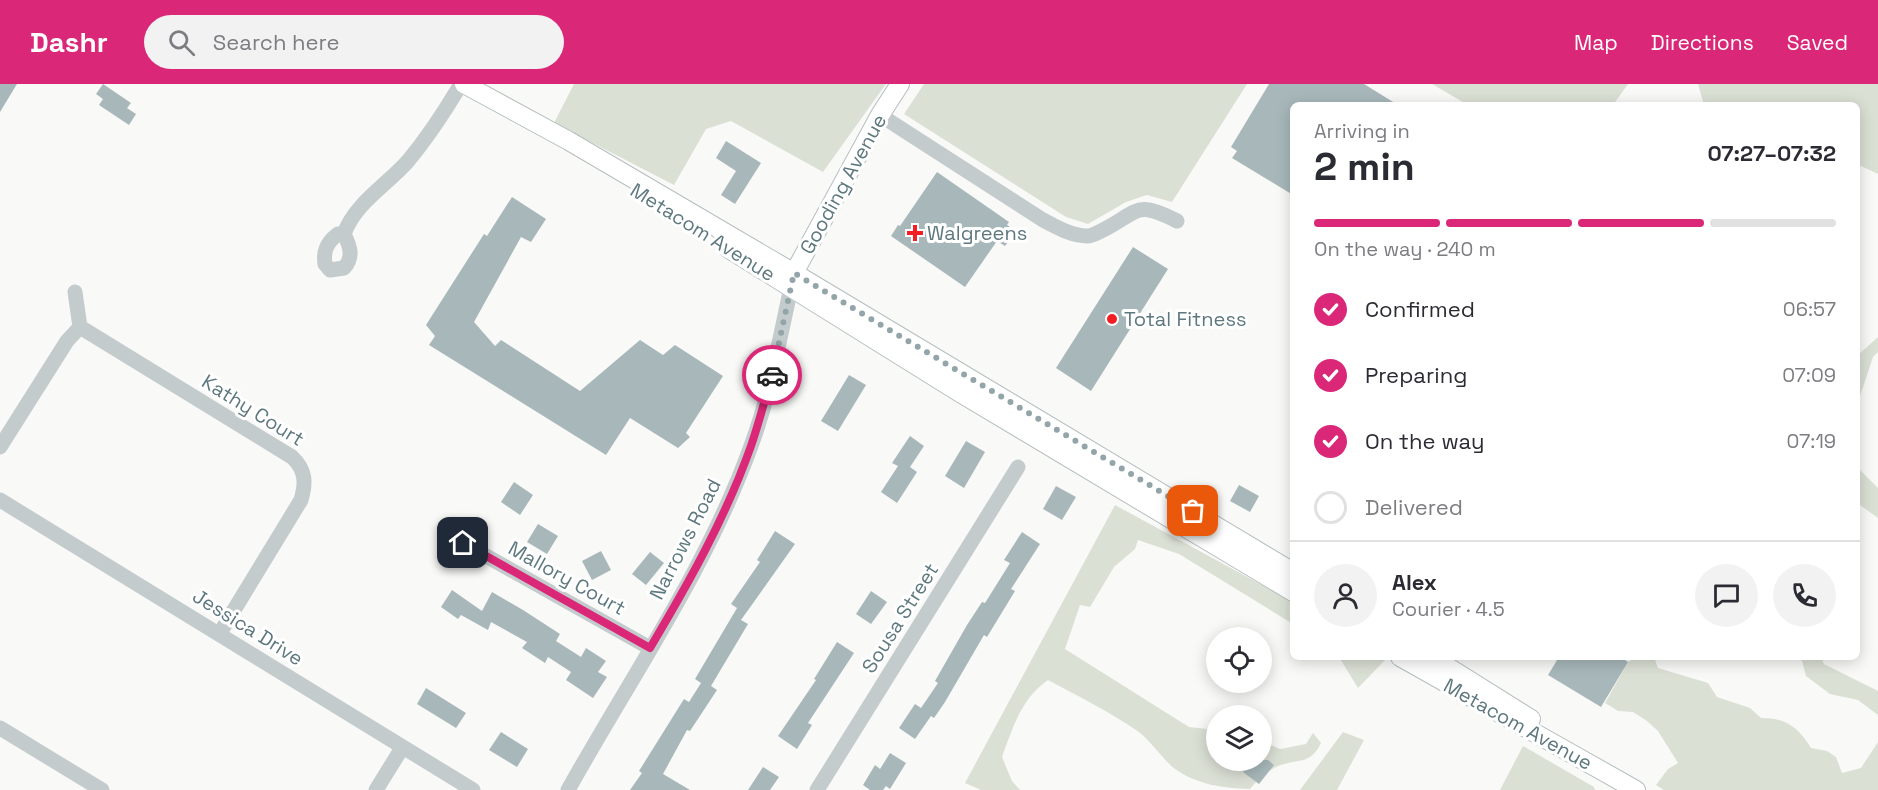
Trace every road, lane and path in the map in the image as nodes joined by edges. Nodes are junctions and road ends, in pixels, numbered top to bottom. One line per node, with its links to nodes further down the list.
1 (462, 84): 5 (street); 6 (main road, Metacom Avenue)
2 (900, 84): 3 (main road, Gooding Avenue)
3 (880, 115): 4 (street); 6 (main road, Gooding Avenue)
4 (1176, 221)
5 (344, 234)
6 (793, 280): 13 (main road, Metacom Avenue); 14 (main road, Metacom Avenue); 16 (street, Narrows Road)
7 (75, 292): 8 (street)
8 (80, 327): 9 (street); 15 (street, Kathy Court)
9 (0, 447)
10 (1018, 467): 25 (street, Sousa Street)
11 (0, 500): 15 (street, Jessica Drive)
12 (463, 543): 16 (street, Mallory Court)
13 (1290, 570)
14 (1290, 590)
15 (220, 633): 20 (street, Jessica Drive)
16 (650, 648): 24 (street, Narrows Road)
17 (1405, 660): 26 (main road, Metacom Avenue)
18 (1437, 660): 27 (main road, Metacom Avenue)
19 (0, 728): 21 (street)
20 (402, 748): 22 (street); 23 (street, Jessica Drive)
21 (102, 790)
22 (376, 790)
23 (473, 790)
24 (568, 790)
25 (817, 790)
26 (1636, 790)
27 (1644, 790)

